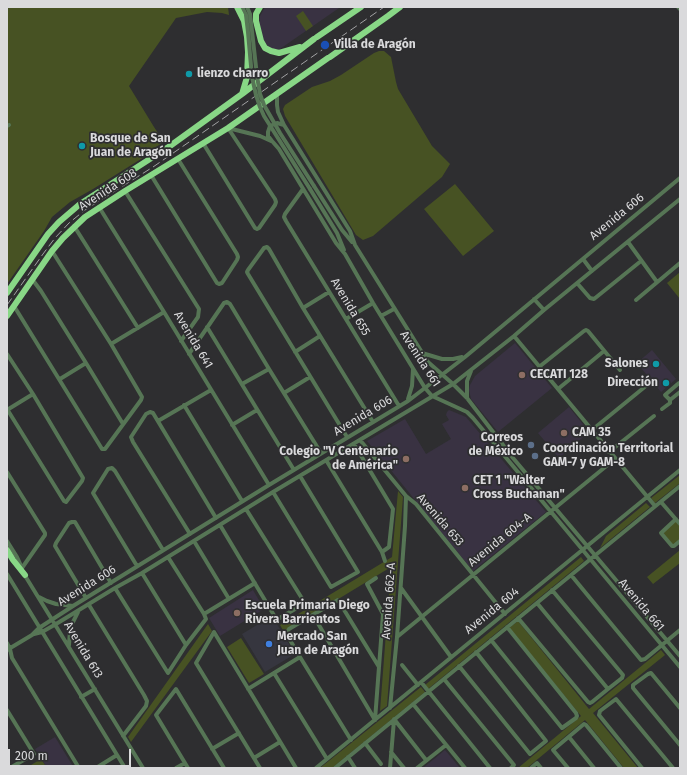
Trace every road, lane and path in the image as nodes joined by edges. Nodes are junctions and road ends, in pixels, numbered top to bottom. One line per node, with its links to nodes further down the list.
1 (237, 7): 10 (highway)
2 (242, 7): 27 (street, bridge)
3 (247, 7): 25 (street, bridge)
4 (260, 7): 9 (highway)
5 (355, 7): 8 (highway)
6 (361, 7): 8 (highway, Avenida 608)
7 (400, 7): 11 (highway, Avenida 608)
8 (346, 17): 9 (highway, Avenida 608)
9 (304, 46): 10 (highway, Avenida 608)
10 (242, 94): 36 (highway, Avenida 608)
11 (277, 94): 12 (street, Avenida 661); 13 (highway, Avenida 608)
12 (284, 125): 14 (street); 25 (street, Avenida 661)
13 (228, 128): 14 (street); 15 (highway, Avenida 608); 15 (street)
14 (272, 141): 19 (street, Avenida 661)
15 (203, 143): 16 (highway, Avenida 608)
16 (178, 159): 17 (highway, Avenida 608); 17 (street)
17 (151, 175): 20 (highway, Avenida 608)
18 (680, 178): 28 (street, Avenida 606)
19 (304, 189): 27 (street, Avenida 661); 35 (street, Avenida 655)
20 (124, 191): 22 (highway, Avenida 608); 52 (street)
21 (680, 199): 24 (street, Avenida 606)
22 (98, 207): 23 (highway, Avenida 608); 44 (street, Avenida 641)
23 (74, 226): 26 (highway, Avenida 608); 48 (street)
24 (628, 242): 29 (street); 31 (street, Avenida 606)
25 (355, 246): 42 (street, Avenida 661)
26 (52, 251): 32 (highway, Avenida 608); 53 (street)
27 (345, 254): 39 (street, Avenida 661)
28 (583, 259): 31 (street); 37 (street, Avenida 606)
29 (641, 261): 33 (street); 34 (street)
30 (680, 263): 33 (street)
31 (592, 271): 34 (street, Avenida 606)
32 (32, 279): 40 (highway, Avenida 608); 60 (street)
33 (657, 282): 38 (street)
34 (577, 283): 43 (street, Avenida 606)
35 (329, 292): 41 (street); 47 (street, Avenida 655)
36 (7, 293)
37 (534, 299): 43 (street); 59 (street, Avenida 606)
38 (636, 300)
39 (373, 302): 46 (street, Avenida 661); 47 (street)
40 (14, 306): 45 (highway, Avenida 608); 68 (street)
41 (303, 308): 50 (street); 55 (street)
42 (394, 309): 46 (street); 56 (street, Avenida 661)
43 (544, 310): 51 (street, Avenida 606)
44 (164, 312): 48 (street); 52 (street, Avenida 641)
45 (7, 316)
46 (382, 316): 62 (street, Avenida 661)
47 (346, 319): 84 (street, Avenida 655)
48 (138, 328): 53 (street)
49 (207, 328): 58 (street); 63 (street); 70 (street)
50 (320, 336): 55 (street); 90 (street)
51 (514, 336): 61 (street); 65 (street, Avenida 606)
52 (181, 341): 58 (street, Avenida 641)
53 (111, 344): 91 (street)
54 (604, 351): 61 (street); 64 (street); 74 (street)
55 (295, 352): 67 (street)
56 (422, 353): 59 (street); 66 (street, Avenida 661)
57 (7, 354): 78 (street)
58 (189, 354): 75 (street, Avenida 641)
59 (465, 357): 66 (street, Avenida 606)
60 (86, 363): 68 (street); 91 (street)
61 (539, 367): 74 (street)
62 (413, 368): 73 (street, Avenida 661); 82 (street)
63 (269, 369): 70 (street); 77 (street)
64 (620, 370)
65 (471, 371): 71 (street, Avenida 606); 80 (street)
66 (441, 374): 71 (street, Avenida 661); 73 (street, Avenida 606)
67 (310, 377): 77 (street); 94 (street)
68 (60, 379): 91 (street)
69 (652, 381): 93 (street)
70 (242, 384): 87 (street)
71 (453, 384): 79 (street, Avenida 606); 80 (street, Avenida 661)
72 (680, 384): 81 (street)
73 (425, 388): 79 (street, Avenida 661); 82 (street, Avenida 606)
74 (558, 389): 93 (street)
75 (211, 390): 83 (street); 92 (street, Avenida 641)
76 (680, 392): 81 (street)
77 (284, 393): 100 (street)
78 (33, 394): 86 (street); 86 (street)
79 (432, 396): 95 (street, Avenida 606); 112 (street, Avenida 661)
80 (467, 398): 110 (street, Avenida 661)
81 (670, 400): 85 (street)
82 (408, 401): 84 (street, Avenida 606)
83 (184, 406): 89 (street); 114 (street)
84 (399, 406): 90 (street, Avenida 606)
85 (662, 409)
86 (7, 410)
87 (257, 410): 92 (street); 103 (street)
88 (654, 416): 99 (street)
89 (158, 421): 120 (street); 124 (street)
90 (373, 422): 94 (street, Avenida 606)
91 (123, 424)
92 (232, 425): 107 (street, Avenida 641)
93 (592, 430): 99 (street)
94 (347, 437): 96 (street, Avenida 606)
95 (360, 440): 97 (street, Avenida 606); 111 (street, Avenida 653)
96 (337, 444): 98 (street); 100 (street, Avenida 606)
97 (354, 444): 98 (street, Avenida 606); 134 (street)
98 (341, 451): 102 (street, Avenida 606)
99 (609, 452): 101 (street)
100 (321, 453): 103 (street, Avenida 606)
101 (615, 459): 113 (street); 117 (street, Avenida 604-A)
102 (326, 460): 106 (street, Avenida 606); 134 (street)
103 (294, 470): 107 (street, Avenida 606)
104 (680, 470): 113 (street, Avenida 604)
105 (7, 472): 140 (street)
106 (300, 476): 109 (street, Avenida 606); 109 (street)
107 (269, 485): 114 (street, Avenida 606)
108 (680, 486): 115 (street, Avenida 604)
109 (273, 492): 118 (street, Avenida 606)
110 (544, 494): 112 (street); 117 (street, Avenida 661)
111 (406, 496): 143 (street, Avenida 653); 150 (street, Avenida 662-A)
112 (539, 497): 119 (street, Avenida 661)
113 (647, 497): 116 (street); 129 (street, Avenida 604)
114 (242, 501): 120 (street, Avenida 606)
115 (661, 502): 116 (street, Avenida 604); 121 (street)
116 (655, 506): 135 (street, Avenida 604)
117 (555, 508): 119 (street, Avenida 604-A); 129 (street, Avenida 661)
118 (246, 509): 123 (street, Avenida 606); 148 (street)
119 (551, 512): 133 (street, Avenida 661); 143 (street, Avenida 604-A)
120 (216, 518): 124 (street, Avenida 606)
121 (676, 519): 122 (street); 128 (street)
122 (680, 524)
123 (220, 525): 127 (street, Avenida 606); 148 (street)
124 (190, 534): 126 (street, Avenida 606)
125 (7, 541): 140 (street, Avenida 613)
126 (178, 541): 130 (street); 132 (street, Avenida 606)
127 (194, 541): 130 (street, Avenida 606); 154 (street)
128 (680, 541)
129 (588, 546): 133 (street, Avenida 604); 135 (street, Avenida 661)
130 (183, 548): 136 (street, Avenida 606)
131 (7, 550): 145 (highway)
132 (163, 550): 139 (street, Avenida 606); 139 (street)
133 (582, 550): 137 (street, Avenida 661); 162 (street, Avenida 604)
134 (382, 552): 138 (street)
135 (595, 555): 137 (street, Avenida 604); 173 (street, Avenida 661)
136 (168, 557): 141 (street, Avenida 606); 161 (street)
137 (590, 559): 144 (street, Avenida 604); 176 (street, Avenida 661)
138 (386, 561)
139 (137, 566): 147 (street, Avenida 606)
140 (22, 568): 145 (street, Avenida 613)
141 (142, 573): 149 (street, Avenida 606); 175 (street)
142 (7, 574): 169 (street)
143 (473, 574): 162 (street, Avenida 653); 164 (street, Avenida 604-A)
144 (571, 574): 151 (street, Avenida 604); 176 (street)
145 (25, 576): 152 (street, Avenida 613)
146 (376, 578): 187 (street)
147 (111, 583): 153 (street, Avenida 606); 153 (street)
148 (255, 583): 154 (street)
149 (115, 588): 156 (street, Avenida 606); 175 (street)
150 (400, 588): 164 (street); 171 (street, Avenida 662-A)
151 (552, 590): 155 (street, Avenida 604); 194 (street)
152 (39, 597): 157 (street); 166 (street, Avenida 613)
153 (86, 598): 157 (street, Avenida 606)
154 (229, 599): 161 (street)
155 (537, 603): 165 (street, Avenida 604); 194 (street)
156 (89, 604): 159 (street, Avenida 606); 204 (street)
157 (73, 606): 158 (street, Avenida 606)
158 (69, 609): 160 (street); 166 (street, Avenida 606)
159 (79, 610): 160 (street, Avenida 606); 177 (street)
160 (72, 614): 167 (street, Avenida 606)
161 (204, 614): 175 (street)
162 (505, 614): 183 (street, Avenida 604)
163 (313, 615): 181 (street); 187 (street); 202 (street)
164 (421, 617): 171 (street, Avenida 604-A); 183 (street)
165 (518, 618): 168 (street, Avenida 604); 194 (street)
166 (52, 619): 167 (street, Avenida 613); 169 (street, Avenida 606)
167 (56, 624): 169 (street, Avenida 606); 177 (street, Avenida 613)
168 (507, 627): 172 (street, Avenida 604); 172 (street)
169 (40, 630): 178 (street, Avenida 606); 196 (street)
170 (680, 630): 173 (street)
171 (397, 637): 198 (street, Avenida 662-A)
172 (491, 640): 179 (street, Avenida 604)
173 (667, 640): 176 (street); 182 (street, Avenida 661)
174 (7, 643): 178 (street)
175 (186, 645)
176 (662, 645): 188 (street, Avenida 661)
177 (69, 646): 192 (street, Avenida 613)
178 (8, 650): 184 (street)
179 (476, 652): 186 (street, Avenida 604); 186 (street)
180 (7, 655): 184 (street)
181 (300, 656): 189 (street); 206 (street)
182 (680, 656)
183 (451, 657): 191 (street, Avenida 604)
184 (12, 658): 222 (street)
185 (402, 665): 191 (street)
186 (459, 666): 190 (street, Avenida 604)
187 (379, 667): 202 (street)
188 (680, 667)
189 (274, 673): 193 (street); 216 (street)
190 (444, 679): 195 (street, Avenida 604); 220 (street)
191 (419, 684): 195 (street); 198 (street, Avenida 604)
192 (95, 689): 196 (street); 204 (street, Avenida 613)
193 (248, 689): 203 (street); 207 (street)
194 (608, 690)
195 (428, 691): 197 (street, Avenida 604); 238 (street)
196 (81, 697): 213 (street)
197 (413, 704): 201 (street, Avenida 604); 209 (street)
198 (390, 708): 202 (street, Avenida 604)
199 (680, 708): 210 (street)
200 (7, 710): 221 (street)
201 (394, 719): 208 (street, Avenida 604); 212 (street); 217 (street)
202 (375, 720): 206 (street, Avenida 604)
203 (239, 733): 211 (street); 215 (street)
204 (124, 736): 225 (street, Avenida 613)
205 (569, 737): 241 (street); 242 (street); 243 (street)
206 (351, 740): 216 (street, Avenida 604)
207 (280, 742): 215 (street); 230 (street)
208 (365, 743): 214 (street, Avenida 604); 219 (street)
209 (446, 745): 217 (street); 237 (street)
210 (680, 745)
211 (212, 749): 218 (street); 228 (street)
212 (391, 752): 234 (street); 235 (street)
213 (117, 755): 223 (street); 224 (street)
214 (348, 757): 232 (street, Avenida 604); 233 (street)
215 (254, 758): 229 (street)
216 (327, 759): 231 (street, Avenida 604)
217 (426, 760): 236 (street)
218 (185, 763): 226 (street); 227 (street)
219 (381, 764)
220 (513, 767)
221 (8, 768)
222 (79, 768)
223 (96, 768)
224 (125, 768)
225 (143, 768)
226 (176, 768)
227 (188, 768)
228 (224, 768)
229 (260, 768)
230 (296, 768)
231 (317, 768)
232 (335, 768)
233 (355, 768)
234 (390, 768)
235 (404, 768)
236 (417, 768)
237 (465, 768)
238 (490, 768)
239 (531, 768): 240 (street)
240 (541, 768)
241 (568, 768)
242 (594, 768)
243 (621, 768)
244 (642, 768): 245 (street)
245 (673, 768)

